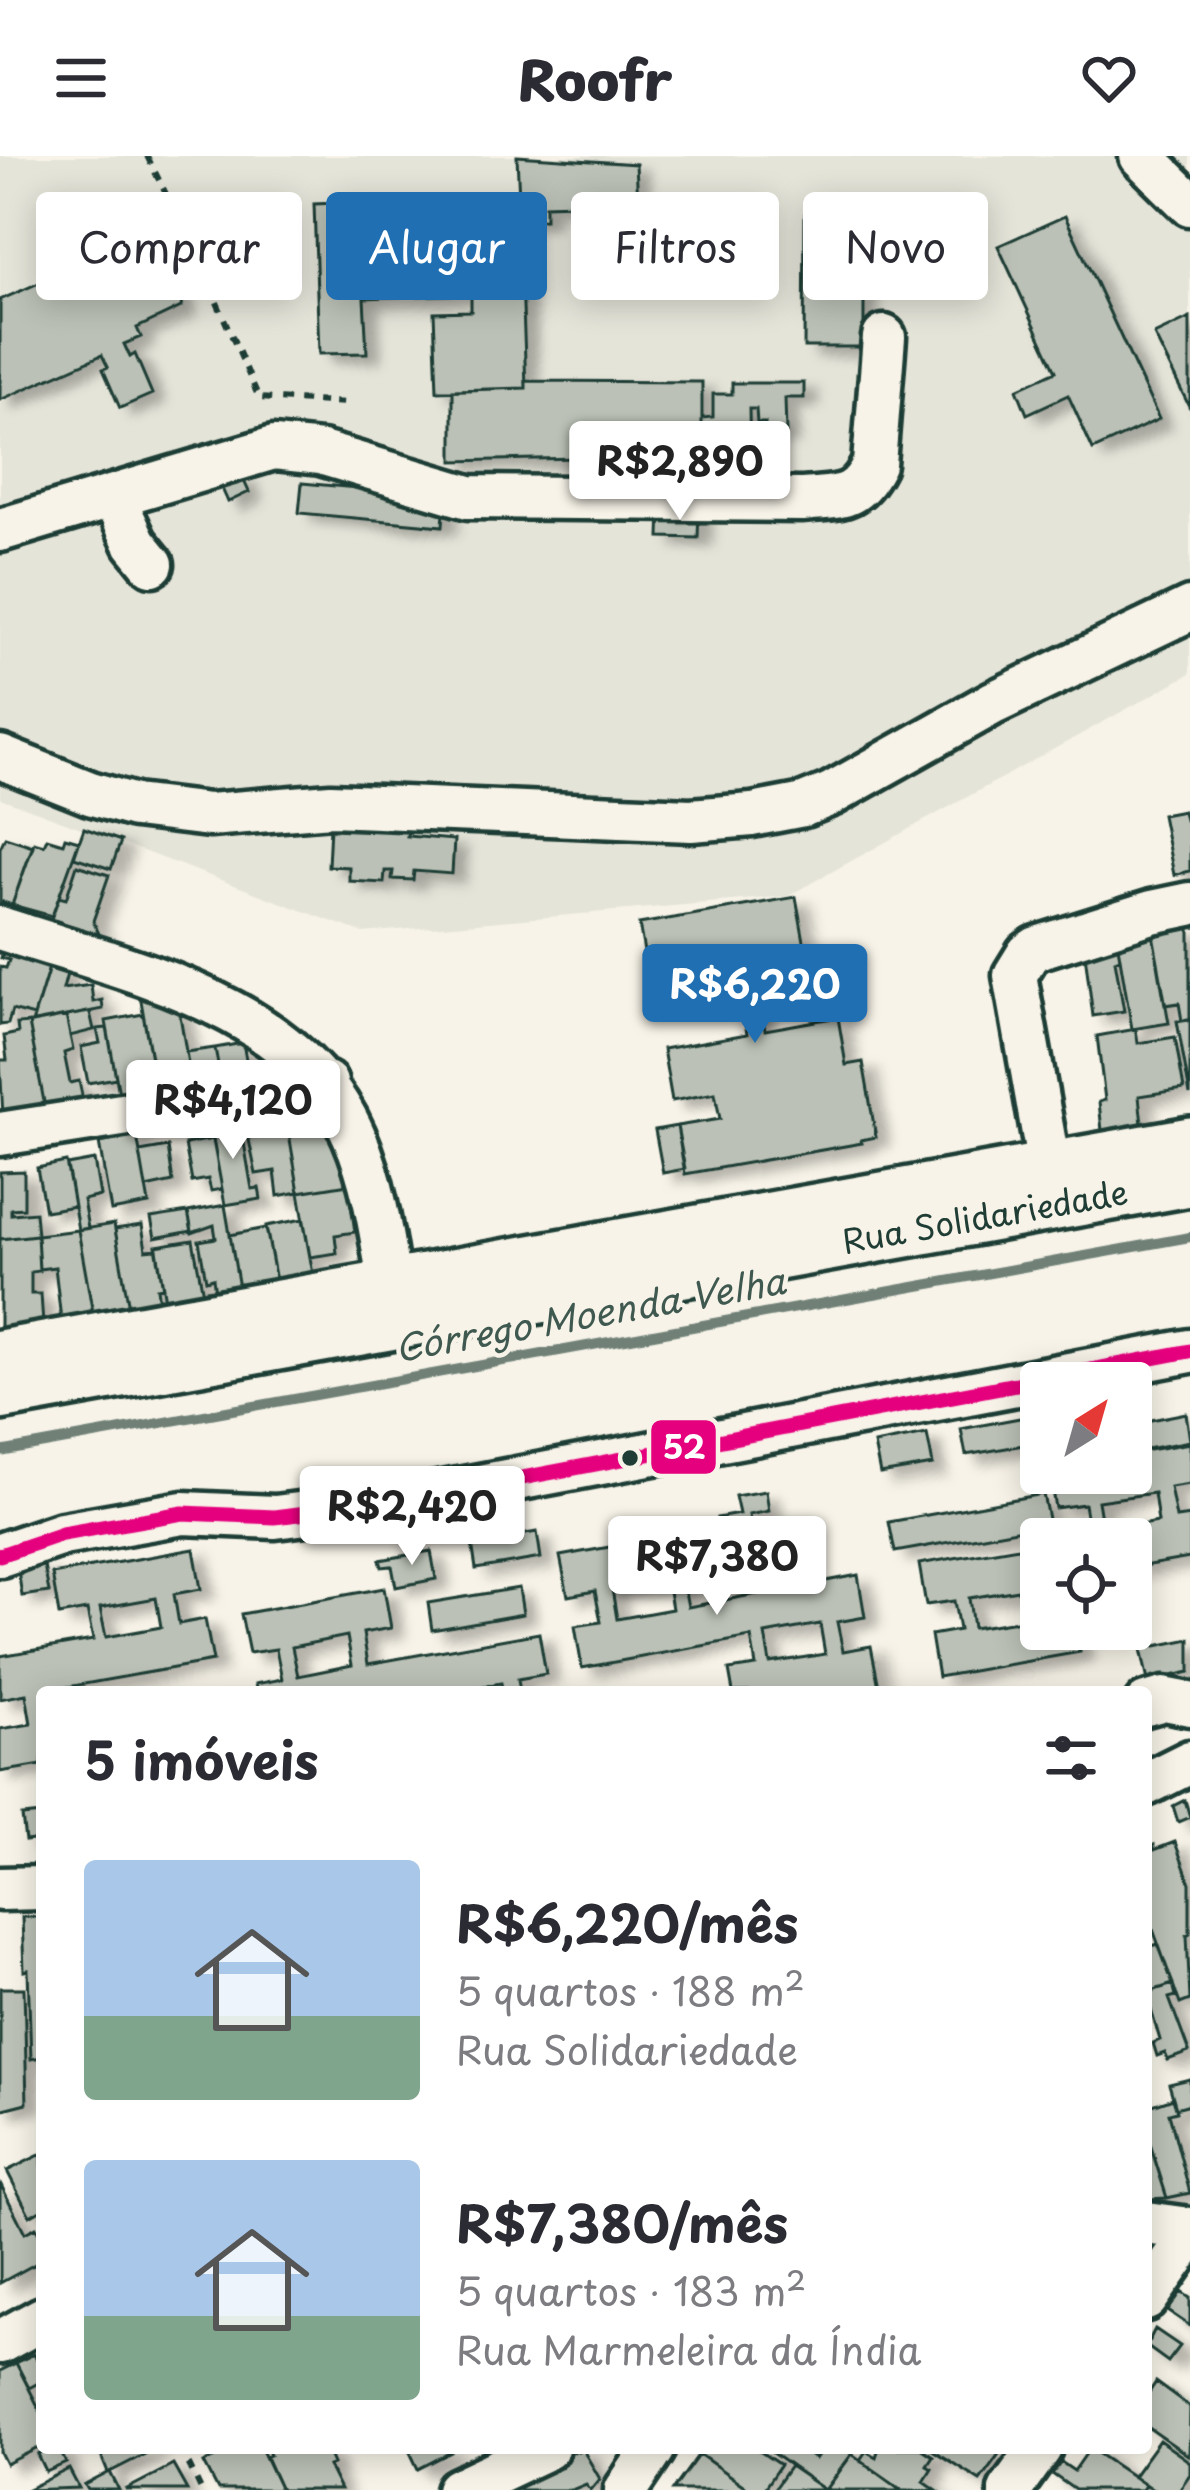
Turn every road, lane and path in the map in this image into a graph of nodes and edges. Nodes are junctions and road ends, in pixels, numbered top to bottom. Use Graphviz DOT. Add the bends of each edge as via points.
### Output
graph roads {
  1 [pos="147,156"];
  2 [pos="1141,156"];
  3 [pos="1165,156"];
  4 [pos="1190,203"];
  5 [pos="884,337"];
  6 [pos="347,403"];
  7 [pos="114,498"];
  8 [pos="0,530"];
  9 [pos="152,564"];
  10 [pos="1190,609"];
  11 [pos="0,758"];
  12 [pos="1190,904"];
  13 [pos="0,928"];
  14 [pos="326,1082"];
  15 [pos="0,1134"];
  16 [pos="1190,1142"];
  17 [pos="1190,1180"];
  18 [pos="1052,1186"];
  19 [pos="393,1305"];
  20 [pos="1190,1351"];
  21 [pos="0,1356"];
  22 [pos="0,1394"];
  23 [pos="0,1555"];
  24 [pos="1152,1702"];
  25 [pos="1190,1704"];
  26 [pos="1190,1762"];
  27 [pos="1152,1781"];
  28 [pos="36,1888"];
  29 [pos="0,1889"];
  30 [pos="1152,2224"];
  31 [pos="1190,2233"];
  32 [pos="1152,2290"];
  33 [pos="36,2322"];
  34 [pos="0,2342"];
  35 [pos="184,2454"];
  36 [pos="534,2454"];
  37 [pos="650,2454"];
  38 [pos="1036,2454"];
  39 [pos="201,2490"];
  40 [pos="458,2490"];
  41 [pos="626,2490"];
  42 [pos="1010,2490"];
  1 -- 6 [label="path" via="259,398"];
  2 -- 4 [label="street"];
  3 -- 4 [label="street"];
  5 -- 7 [label="street" via="874,464 851,495 469,497 321,453 274,448"];
  7 -- 8 [label="street"];
  7 -- 9 [label="street"];
  10 -- 11 [label="street" via="993,703 831,794 752,815 331,806 209,815 135,806"];
  12 -- 18 [label="street" via="1036,948 1020,964 1015,975"];
  13 -- 14 [label="street" via="236,1014 295,1051"];
  14 -- 15 [label="street"];
  14 -- 19 [label="street" via="364,1166"];
  16 -- 18 [label="main road, Rua Solidariedade"];
  17 -- 18 [label="main road, Rua Solidariedade"];
  18 -- 19 [label="main road, Rua Solidariedade"];
  19 -- 21 [label="main road, Rua Solidariedade"];
  19 -- 22 [label="main road, Rua Solidariedade"];
  20 -- 23 [label="street" via="401,1501 275,1517 184,1513 62,1534"];
  24 -- 25 [label="street"];
  26 -- 27 [label="street"];
  28 -- 29 [label="street"];
  30 -- 31 [label="street"];
  31 -- 32 [label="street"];
  33 -- 34 [label="street"];
  35 -- 39 [label="path"];
  36 -- 40 [label="street"];
  37 -- 41 [label="street"];
  38 -- 42 [label="street"];
}
